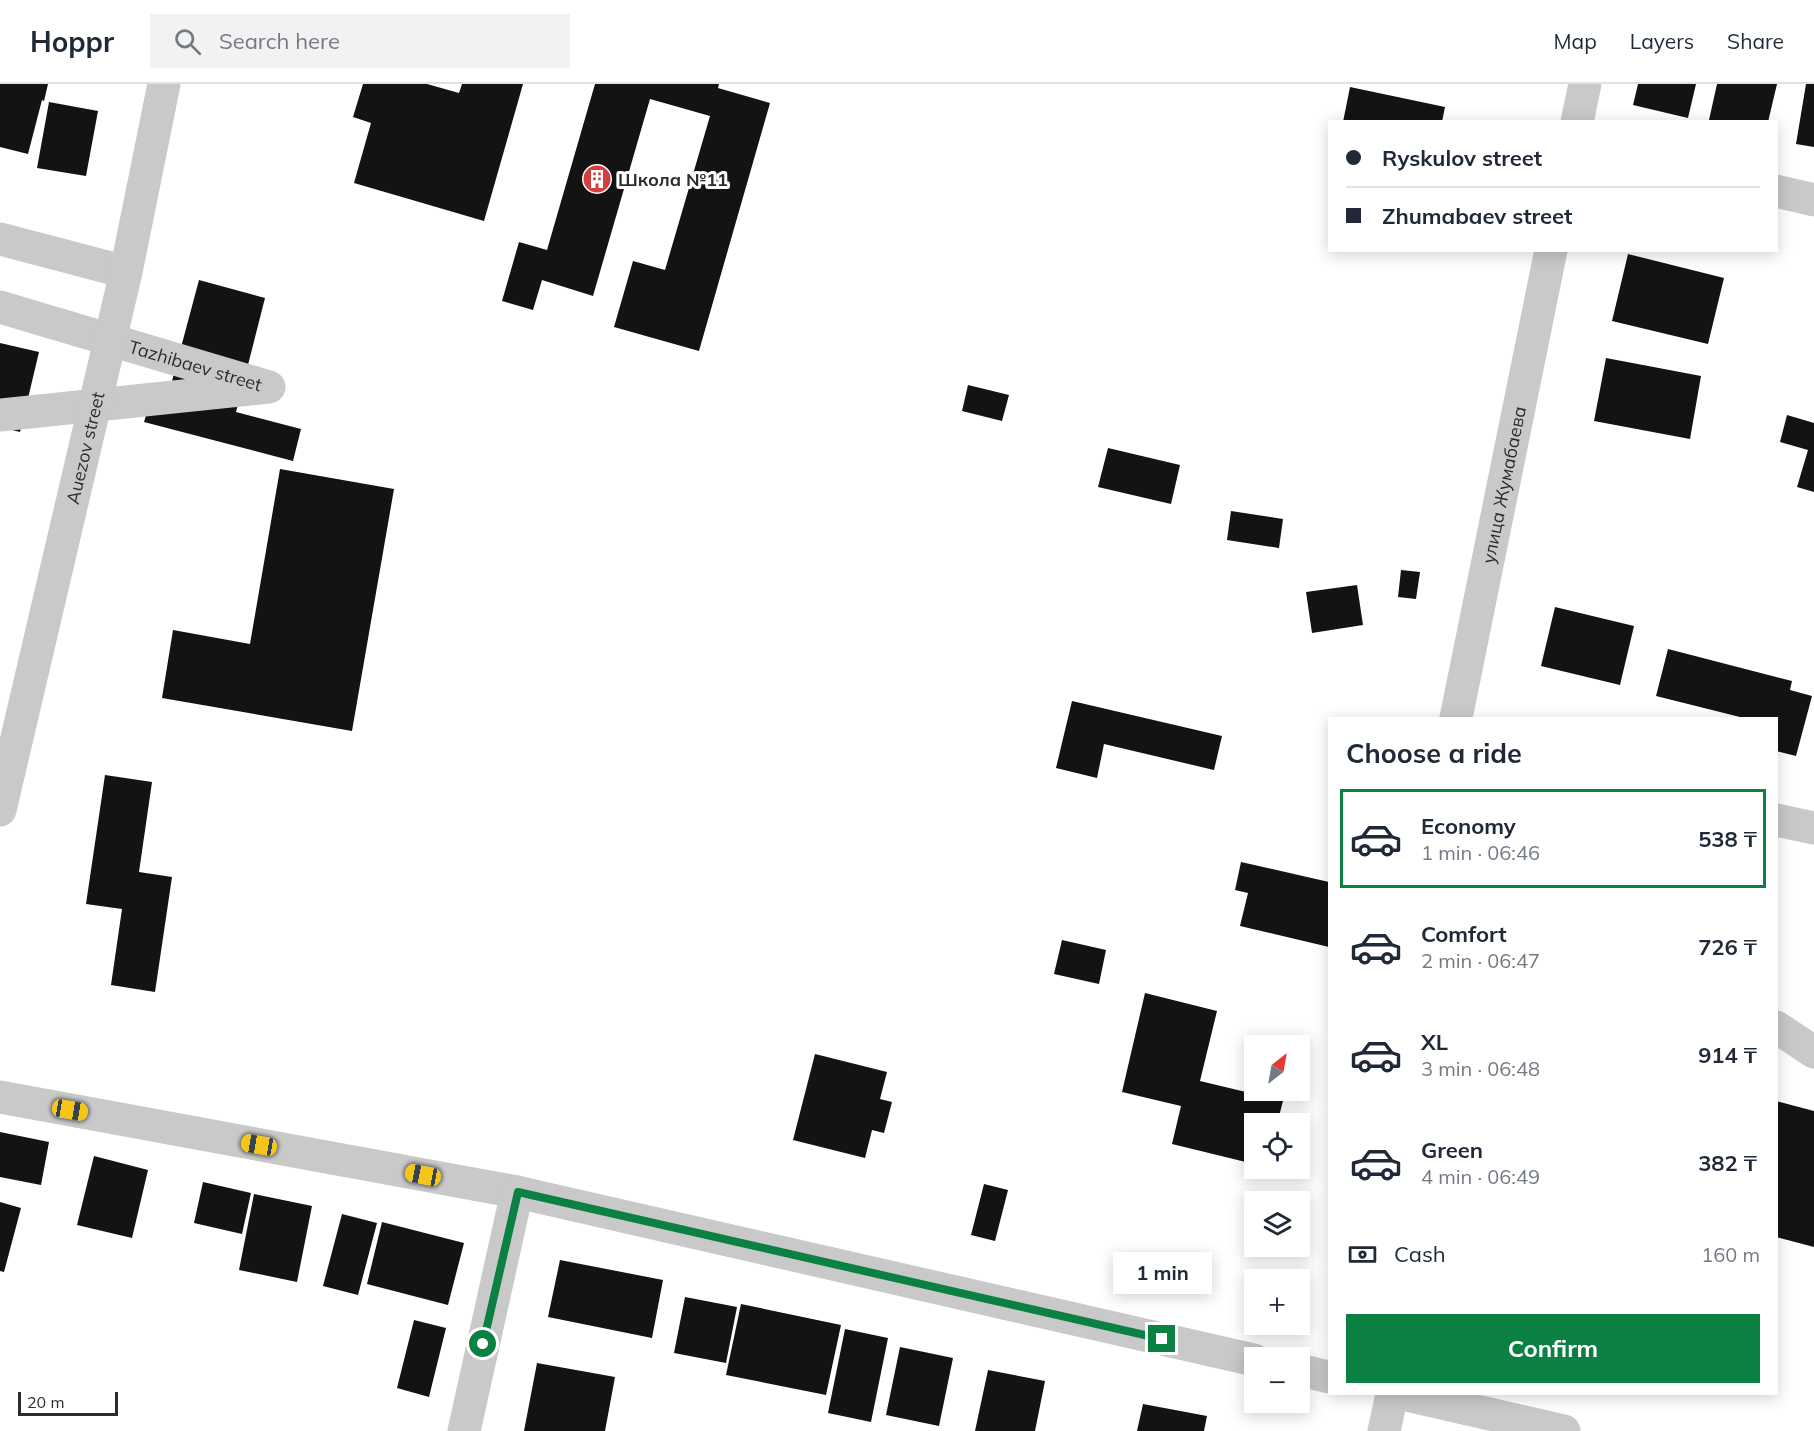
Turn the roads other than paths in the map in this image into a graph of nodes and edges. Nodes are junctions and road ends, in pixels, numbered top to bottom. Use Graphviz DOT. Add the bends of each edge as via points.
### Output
graph roads {
  1 [pos="164,84"];
  2 [pos="1585,84"];
  3 [pos="1577,120"];
  4 [pos="1778,191"];
  5 [pos="1814,200"];
  6 [pos="0,239"];
  7 [pos="1551,252"];
  8 [pos="126,272"];
  9 [pos="0,307"];
  10 [pos="0,415"];
  11 [pos="1456,717"];
  12 [pos="0,810"];
  13 [pos="1778,820"];
  14 [pos="1814,828"];
  15 [pos="1778,1028"];
  16 [pos="1814,1052"];
  17 [pos="0,1097"];
  18 [pos="518,1192"];
  19 [pos="1244,1358"];
  20 [pos="1310,1373"];
  21 [pos="1328,1377"];
  22 [pos="1392,1395"];
  23 [pos="1406,1395"];
  24 [pos="464,1431"];
  25 [pos="1384,1431"];
  26 [pos="1564,1431"];
  1 -- 8 [label="street, Auezov street"];
  2 -- 3 [label="street"];
  4 -- 5 [label="street"];
  6 -- 8 [label="street"];
  7 -- 11 [label="street, улица Жумабаева"];
  8 -- 12 [label="street, Auezov street"];
  9 -- 10 [label="street, Tazhibaev street" via="269,387"];
  13 -- 14 [label="street"];
  15 -- 16 [label="street"];
  17 -- 18 [label="street"];
  18 -- 19 [label="street"];
  18 -- 24 [label="street"];
  20 -- 21 [label="street"];
  22 -- 25 [label="street"];
  23 -- 26 [label="street"];
}
